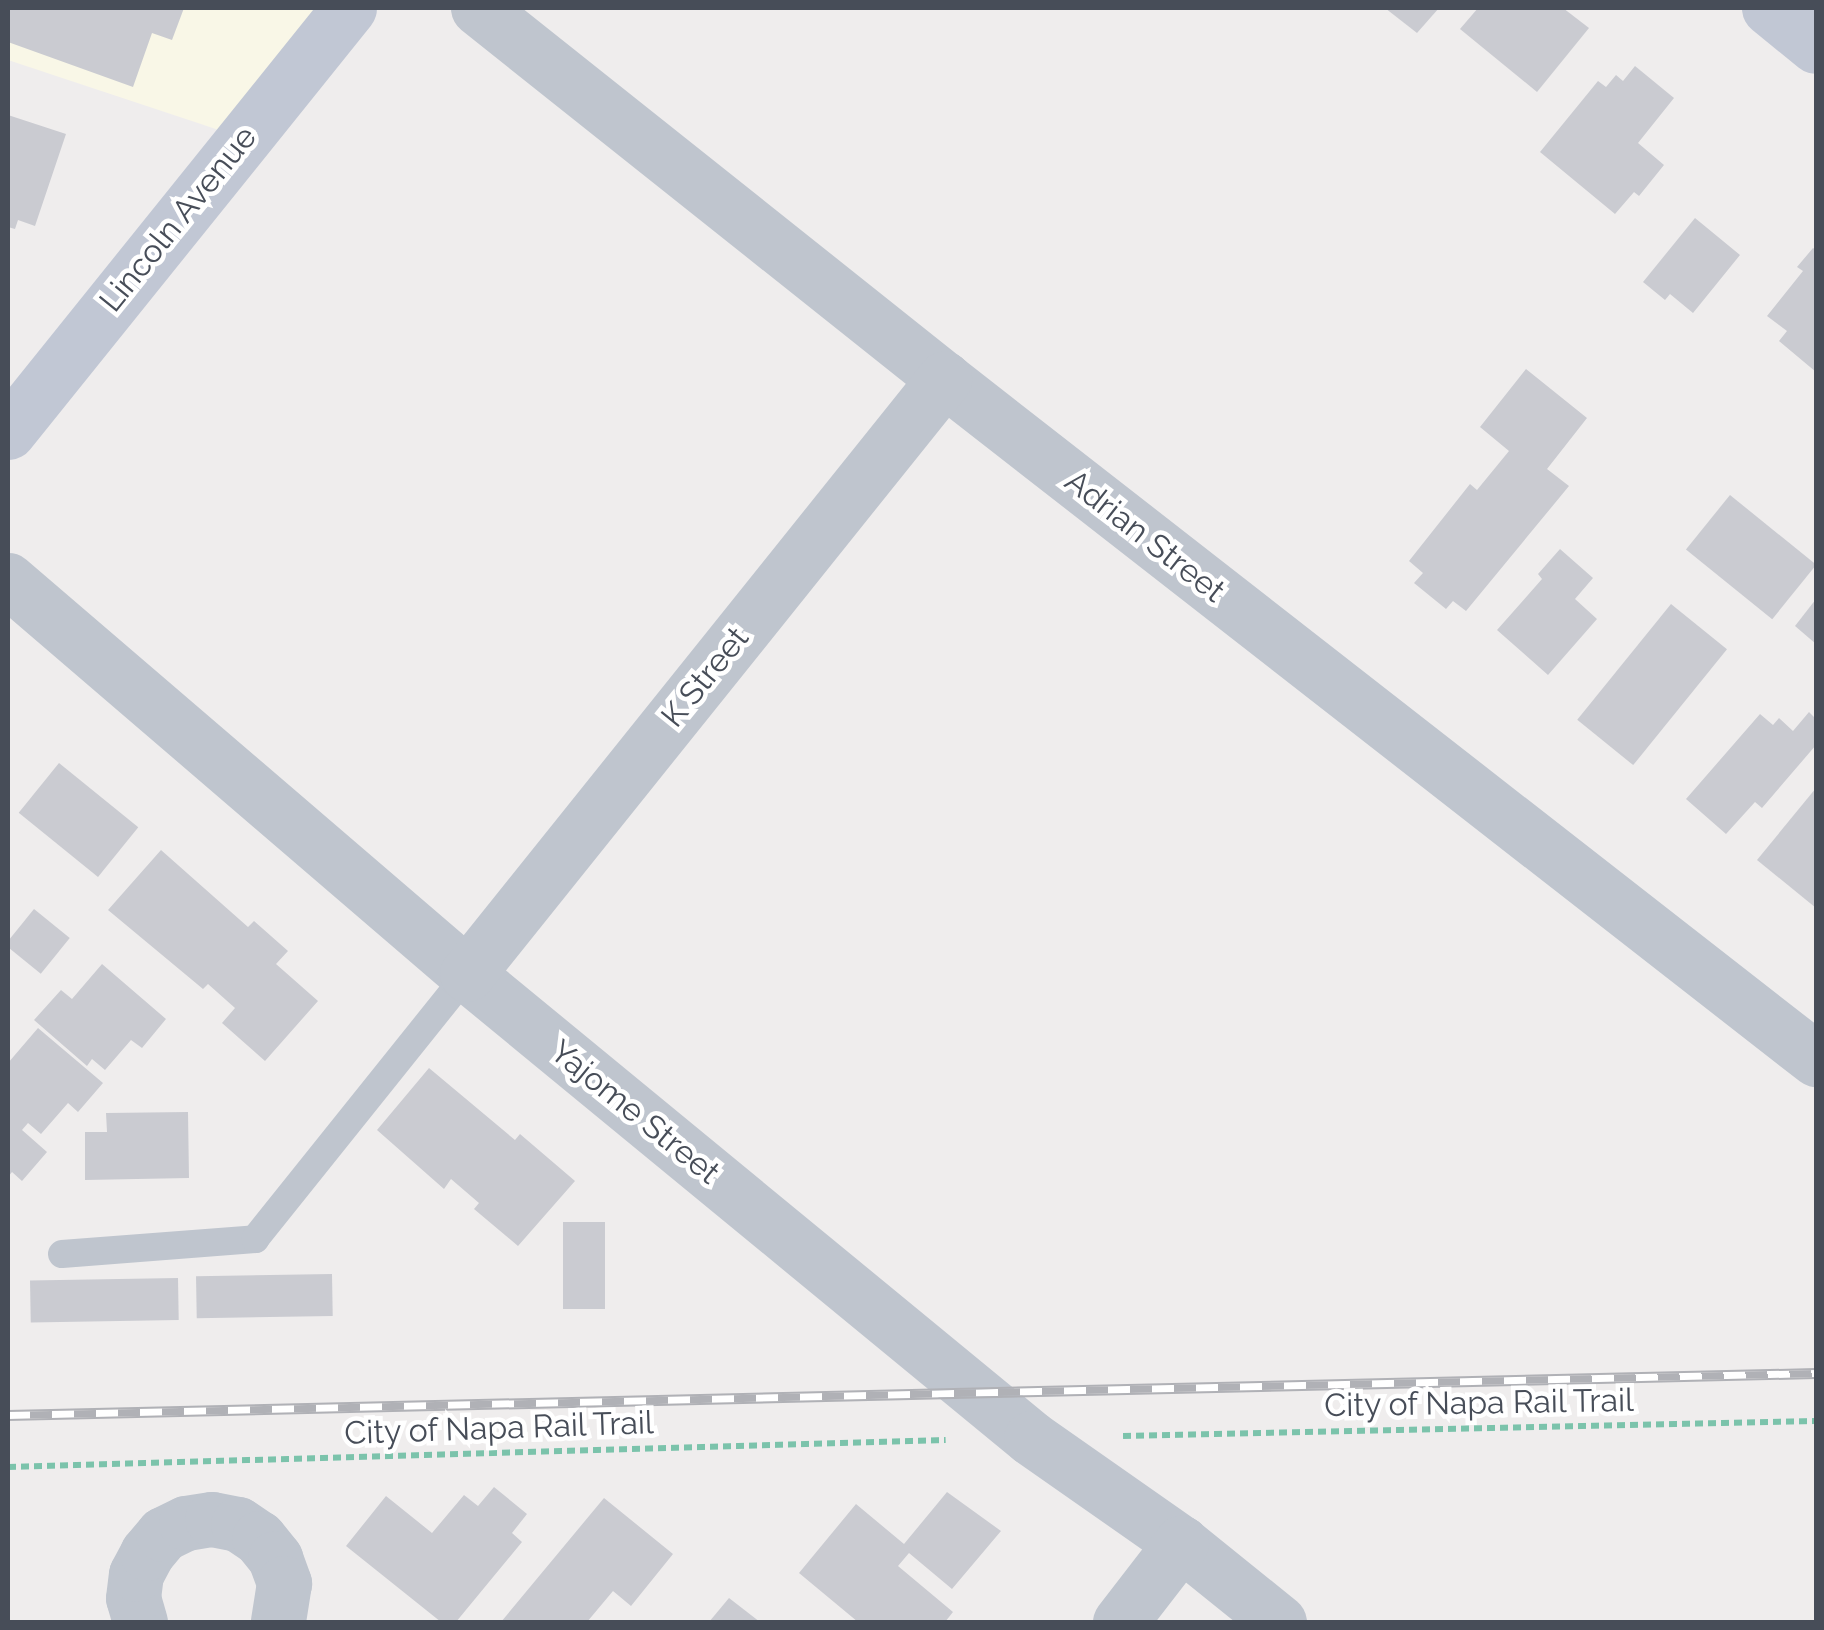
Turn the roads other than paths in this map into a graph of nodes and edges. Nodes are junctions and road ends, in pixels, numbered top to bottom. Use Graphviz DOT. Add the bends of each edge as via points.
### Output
graph roads {
  1 [pos="349,8"];
  2 [pos="478,8"];
  3 [pos="1769,8"];
  4 [pos="1816,46"];
  5 [pos="944,379"];
  6 [pos="16,406"];
  7 [pos="8,580"];
  8 [pos="467,974"];
  9 [pos="1816,1059"];
  10 [pos="62,1254"];
  11 [pos="1181,1543"];
  12 [pos="140,1622"];
  13 [pos="278,1622"];
  14 [pos="1120,1622"];
  15 [pos="1279,1622"];
  1 -- 6 [label="main road, Lincoln Avenue"];
  2 -- 5 [label="street, Adrian Street"];
  3 -- 4 [label="main road"];
  5 -- 8 [label="street, K Street"];
  5 -- 9 [label="street, Adrian Street"];
  7 -- 8 [label="street, Yajome Street"];
  8 -- 10 [label="lane" via="255,1239"];
  8 -- 11 [label="street, Yajome Street" via="1031,1438"];
  11 -- 14 [label="street"];
  11 -- 15 [label="street, Yajome Street"];
  12 -- 13 [label="street" via="136,1574 146,1552 186,1522 212,1519 238,1524 276,1558 284,1584"];
}
